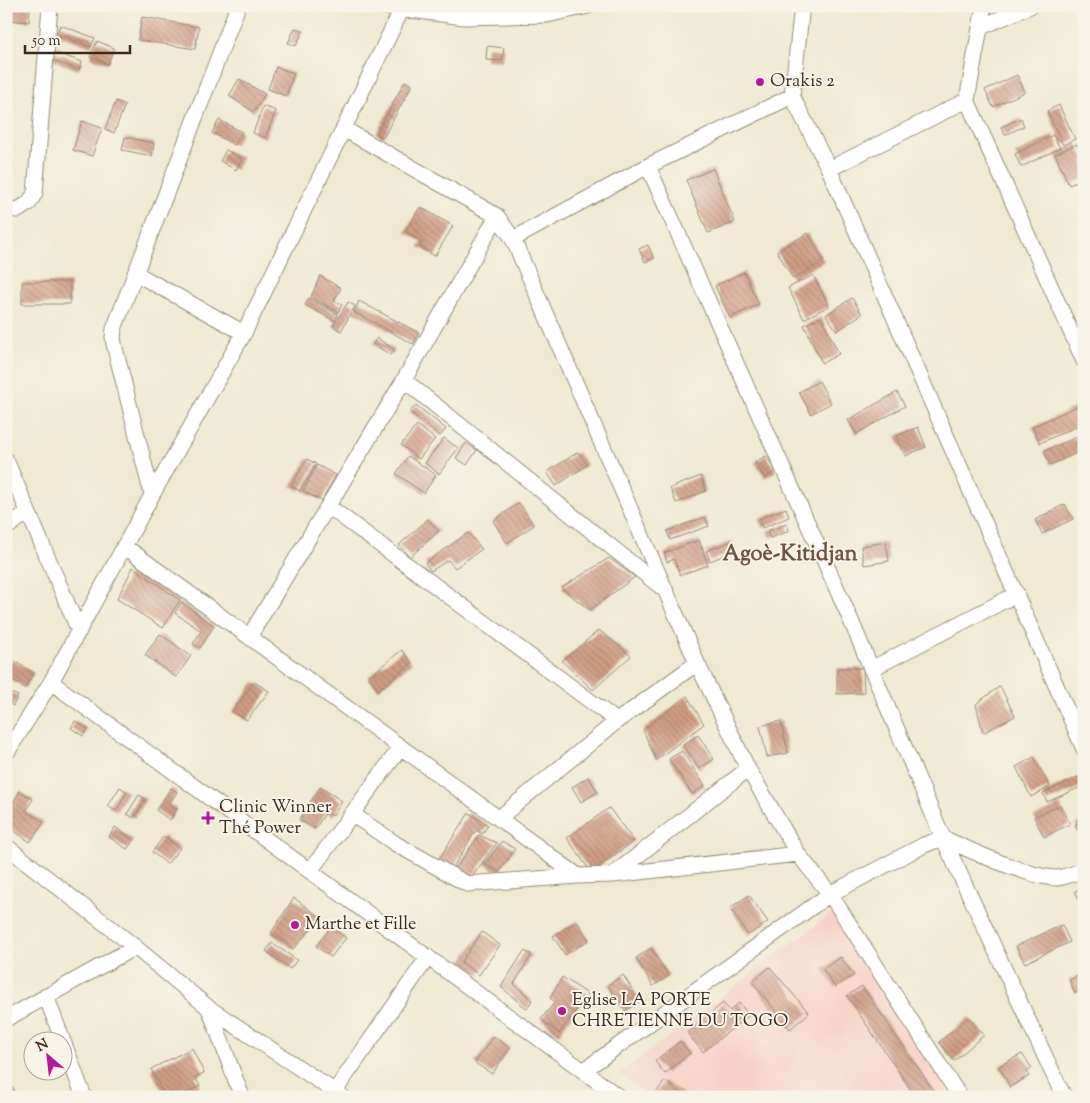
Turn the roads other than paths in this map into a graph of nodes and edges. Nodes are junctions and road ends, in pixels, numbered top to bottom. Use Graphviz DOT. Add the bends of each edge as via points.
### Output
graph roads {
  1 [pos="50,6"];
  2 [pos="238,6"];
  3 [pos="381,6"];
  4 [pos="588,6"];
  5 [pos="802,6"];
  6 [pos="984,6"];
  7 [pos="1030,6"];
  8 [pos="402,9"];
  9 [pos="484,12"];
  10 [pos="981,27"];
  11 [pos="792,96"];
  12 [pos="967,100"];
  13 [pos="344,129"];
  14 [pos="648,166"];
  15 [pos="829,169"];
  16 [pos="6,209"];
  17 [pos="497,216"];
  18 [pos="513,239"];
  19 [pos="135,273"];
  20 [pos="244,333"];
  21 [pos="1084,361"];
  22 [pos="404,380"];
  23 [pos="6,460"];
  24 [pos="152,495"];
  25 [pos="328,506"];
  26 [pos="28,512"];
  27 [pos="6,528"];
  28 [pos="124,546"];
  29 [pos="667,592"];
  30 [pos="1017,594"];
  31 [pos="79,631"];
  32 [pos="249,637"];
  33 [pos="697,663"];
  34 [pos="871,668"];
  35 [pos="51,682"];
  36 [pos="616,721"];
  37 [pos="1083,744"];
  38 [pos="401,747"];
  39 [pos="6,754"];
  40 [pos="748,769"];
  41 [pos="352,814"];
  42 [pos="498,818"];
  43 [pos="944,838"];
  44 [pos="6,846"];
  45 [pos="798,854"];
  46 [pos="1084,870"];
  47 [pos="310,871"];
  48 [pos="613,875"];
  49 [pos="578,876"];
  50 [pos="830,894"];
  51 [pos="135,947"];
  52 [pos="428,957"];
  53 [pos="46,996"];
  54 [pos="209,1008"];
  55 [pos="6,1018"];
  56 [pos="584,1071"];
  57 [pos="339,1094"];
  58 [pos="84,1097"];
  59 [pos="242,1097"];
  60 [pos="619,1097"];
  61 [pos="960,1097"];
  62 [pos="1064,1097"];
  1 -- 16 [label="street" via="35,193 29,203 18,210"];
  2 -- 19 [label="street"];
  3 -- 8 [label="street"];
  4 -- 9 [label="street" via="547,15"];
  5 -- 11 [label="street"];
  6 -- 10 [label="street"];
  7 -- 10 [label="street"];
  8 -- 9 [label="street" via="464,17"];
  8 -- 13 [label="street"];
  10 -- 12 [label="street"];
  11 -- 14 [label="street"];
  11 -- 15 [label="street"];
  12 -- 15 [label="street"];
  12 -- 21 [label="street"];
  13 -- 17 [label="street"];
  13 -- 20 [label="street"];
  14 -- 18 [label="street"];
  14 -- 34 [label="street"];
  15 -- 30 [label="street"];
  17 -- 18 [label="street"];
  17 -- 22 [label="street"];
  18 -- 29 [label="street"];
  19 -- 20 [label="street"];
  19 -- 24 [label="street" via="113,337"];
  20 -- 24 [label="street"];
  22 -- 25 [label="street"];
  22 -- 29 [label="street"];
  23 -- 26 [label="street"];
  24 -- 28 [label="street"];
  25 -- 32 [label="street"];
  25 -- 36 [label="street"];
  26 -- 27 [label="street"];
  26 -- 31 [label="street"];
  28 -- 31 [label="street"];
  28 -- 32 [label="street"];
  29 -- 33 [label="street"];
  30 -- 34 [label="street"];
  30 -- 37 [label="street"];
  31 -- 35 [label="street"];
  32 -- 38 [label="street"];
  33 -- 36 [label="street"];
  33 -- 40 [label="street"];
  34 -- 43 [label="street"];
  35 -- 39 [label="street"];
  35 -- 47 [label="street"];
  36 -- 42 [label="street"];
  38 -- 41 [label="street"];
  38 -- 42 [label="street"];
  40 -- 45 [label="street"];
  40 -- 48 [label="street"];
  41 -- 47 [label="street"];
  41 -- 49 [label="street" via="396,844 467,884"];
  42 -- 49 [label="street"];
  43 -- 46 [label="street" via="1028,872 1055,878"];
  43 -- 50 [label="street" via="924,845"];
  43 -- 62 [label="street"];
  44 -- 51 [label="street"];
  45 -- 48 [label="street"];
  45 -- 50 [label="street"];
  47 -- 52 [label="street"];
  48 -- 49 [label="street"];
  50 -- 56 [label="street"];
  50 -- 61 [label="street"];
  51 -- 53 [label="street"];
  51 -- 54 [label="street"];
  52 -- 56 [label="street"];
  52 -- 57 [label="street"];
  53 -- 55 [label="street"];
  53 -- 58 [label="street"];
  54 -- 57 [label="street"];
  54 -- 59 [label="street"];
  56 -- 60 [label="street"];
}
